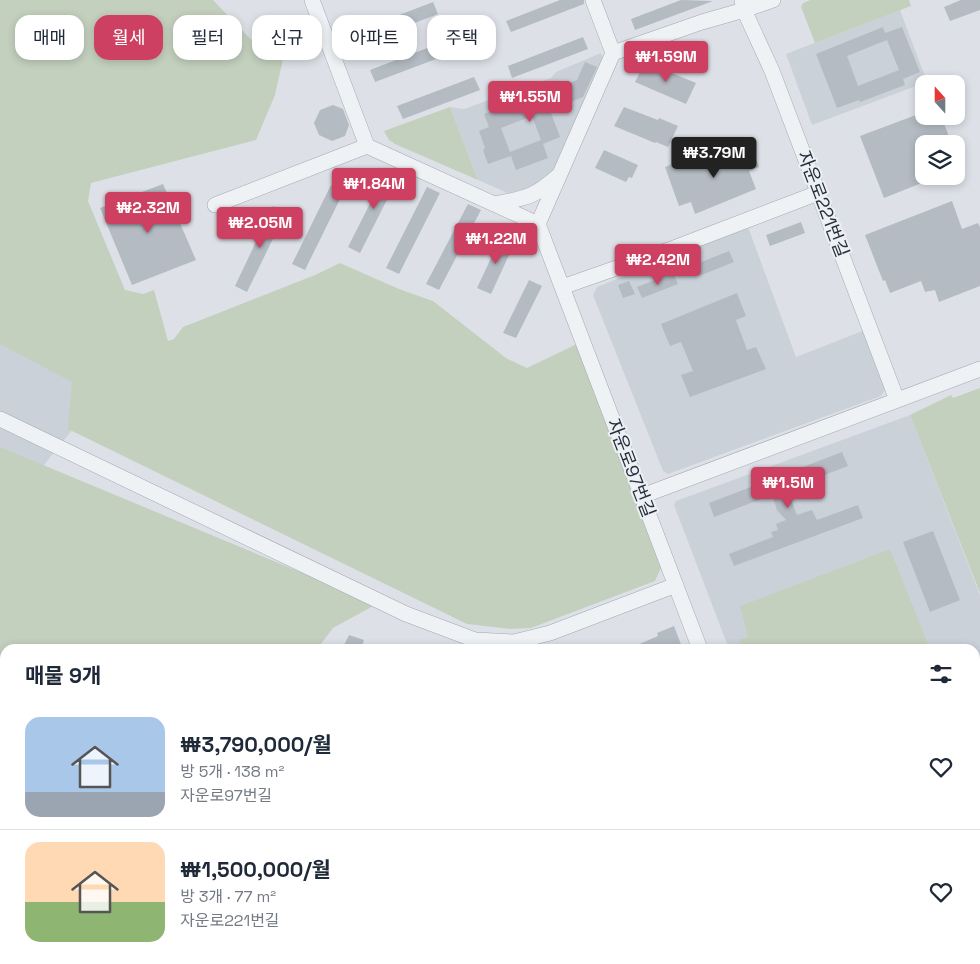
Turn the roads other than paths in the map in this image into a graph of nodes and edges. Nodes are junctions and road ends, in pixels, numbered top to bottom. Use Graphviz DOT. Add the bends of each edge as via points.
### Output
graph roads {
  1 [pos="312,0"];
  2 [pos="592,0"];
  3 [pos="773,0"];
  4 [pos="743,5"];
  5 [pos="613,53"];
  6 [pos="367,146"];
  7 [pos="563,171"];
  8 [pos="818,193"];
  9 [pos="494,204"];
  10 [pos="215,205"];
  11 [pos="538,224"];
  12 [pos="562,287"];
  13 [pos="980,369"];
  14 [pos="897,400"];
  15 [pos="0,419"];
  16 [pos="642,496"];
  17 [pos="676,585"];
  18 [pos="698,644"];
  1 -- 6 [label="street"];
  2 -- 5 [label="street"];
  3 -- 4 [label="street"];
  4 -- 5 [label="street"];
  4 -- 8 [label="street, 자운로221번길"];
  5 -- 7 [label="street"];
  6 -- 9 [label="street"];
  6 -- 10 [label="street"];
  7 -- 9 [label="street" via="541,191 524,199"];
  7 -- 11 [label="street"];
  8 -- 12 [label="street"];
  8 -- 14 [label="street, 자운로221번길"];
  9 -- 11 [label="street"];
  11 -- 12 [label="street, 자운로97번길"];
  12 -- 16 [label="street, 자운로97번길"];
  13 -- 14 [label="street"];
  14 -- 16 [label="street"];
  15 -- 17 [label="street" via="406,614 475,640 514,642 550,633"];
  16 -- 17 [label="street, 자운로97번길"];
  17 -- 18 [label="street, 자운로97번길"];
}
